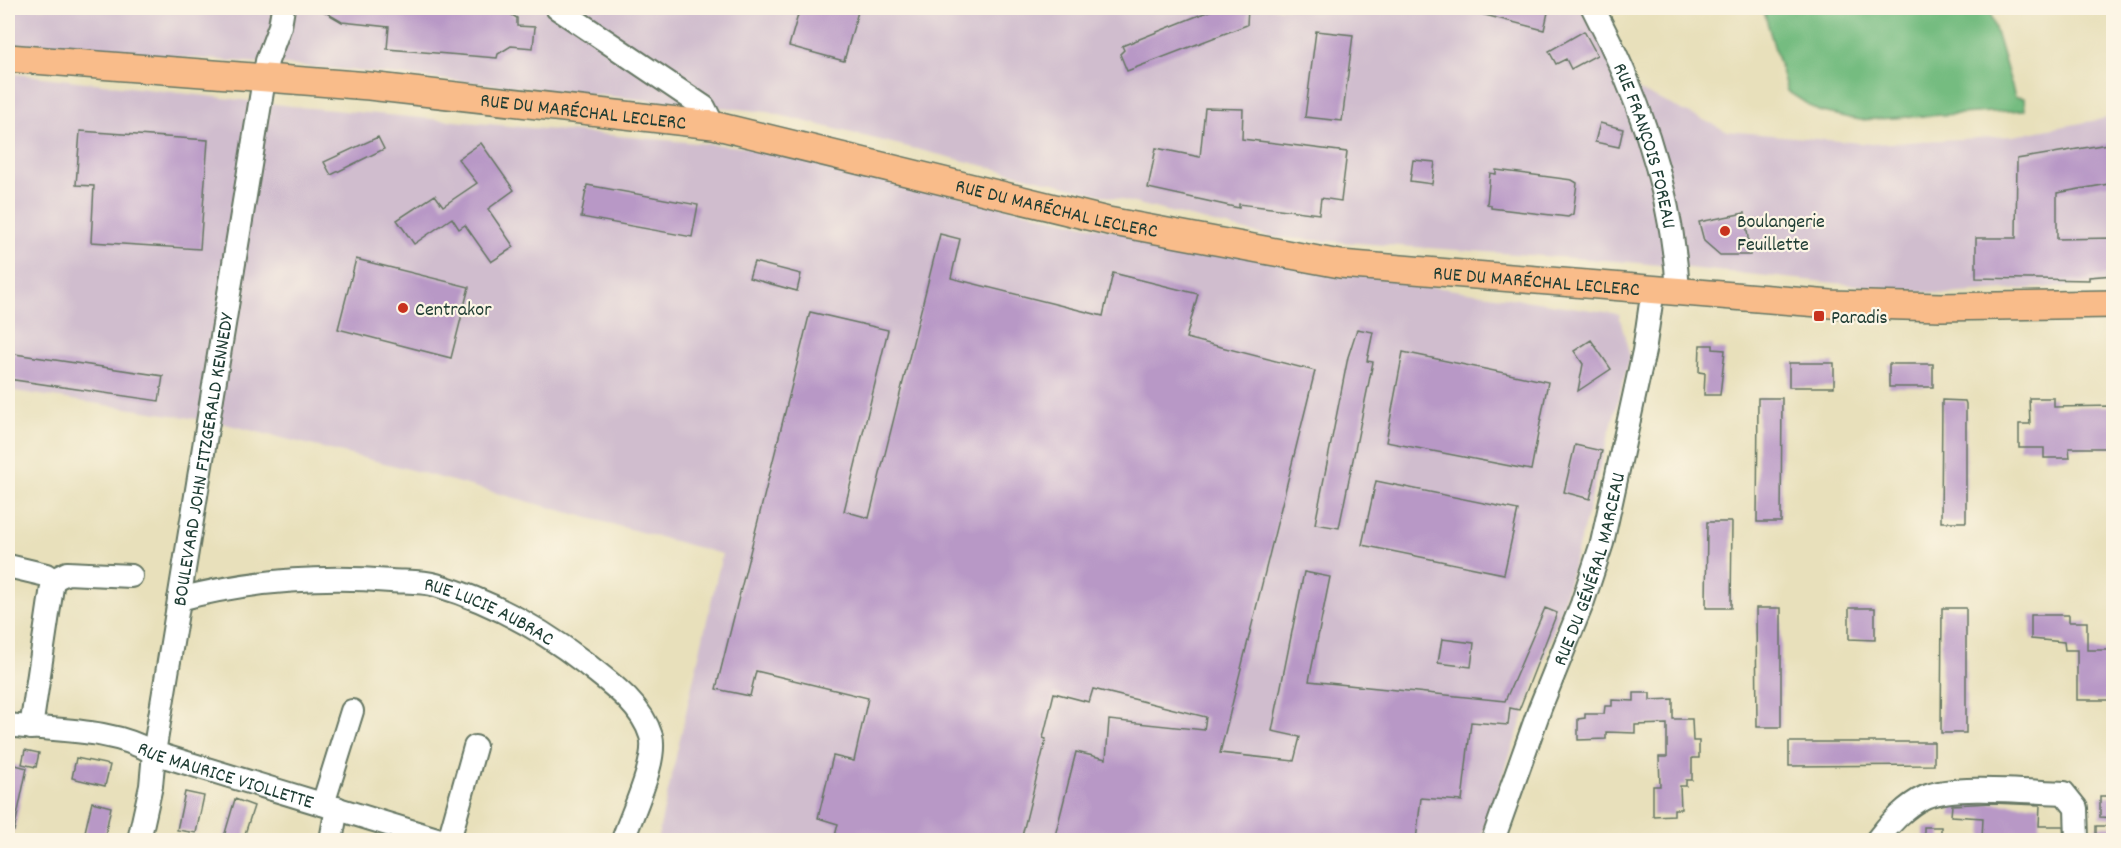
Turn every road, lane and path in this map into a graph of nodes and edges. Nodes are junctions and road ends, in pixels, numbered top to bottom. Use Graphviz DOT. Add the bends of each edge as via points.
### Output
graph roads {
  1 [pos="283,8"];
  2 [pos="557,8"];
  3 [pos="1593,8"];
  4 [pos="8,58"];
  5 [pos="264,79"];
  6 [pos="713,125"];
  7 [pos="1665,290"];
  8 [pos="2114,304"];
  9 [pos="8,566"];
  10 [pos="131,576"];
  11 [pos="52,580"];
  12 [pos="179,599"];
  13 [pos="352,711"];
  14 [pos="8,725"];
  15 [pos="30,728"];
  16 [pos="474,747"];
  17 [pos="154,753"];
  18 [pos="330,806"];
  19 [pos="139,840"];
  20 [pos="331,840"];
  21 [pos="440,840"];
  22 [pos="449,840"];
  23 [pos="623,840"];
  24 [pos="1493,840"];
  25 [pos="1877,840"];
  26 [pos="2077,840"];
  1 -- 5 [label="street, BOULEVARD JOHN FITZGERALD KENNEDY"];
  2 -- 6 [label="street" via="704,107"];
  3 -- 7 [label="street, RUE FRANÇOIS FOREAU" via="1626,73 1652,142 1676,251"];
  4 -- 5 [label="main road, RUE DU MARÉCHAL LECLERC"];
  5 -- 6 [label="main road, RUE DU MARÉCHAL LECLERC" via="369,86"];
  5 -- 12 [label="street, BOULEVARD JOHN FITZGERALD KENNEDY"];
  6 -- 7 [label="main road, RUE DU MARÉCHAL LECLERC" via="1211,243 1340,264"];
  7 -- 8 [label="main road, RUE DU MARÉCHAL LECLERC" via="1831,304"];
  7 -- 24 [label="street, RUE DU GÉNÉRAL MARCEAU" via="1644,351 1602,543"];
  9 -- 11 [label="street"];
  10 -- 11 [label="street" via="67,573"];
  11 -- 15 [label="street"];
  12 -- 17 [label="street, BOULEVARD JOHN FITZGERALD KENNEDY"];
  12 -- 23 [label="street, RUE LUCIE AUBRAC" via="222,588 340,577 434,584 511,614 563,646 616,687 651,736 653,754"];
  13 -- 18 [label="street"];
  14 -- 15 [label="street, RUE MAURICE VIOLLETTE"];
  15 -- 17 [label="street, RUE MAURICE VIOLLETTE" via="108,736 137,743"];
  16 -- 22 [label="street"];
  17 -- 18 [label="street, RUE MAURICE VIOLLETTE"];
  17 -- 19 [label="street, BOULEVARD JOHN FITZGERALD KENNEDY"];
  18 -- 20 [label="street"];
  18 -- 21 [label="street, RUE MAURICE VIOLLETTE"];
  25 -- 26 [label="street" via="1886,827 1924,797 1953,791 2064,793 2076,808"];
}
